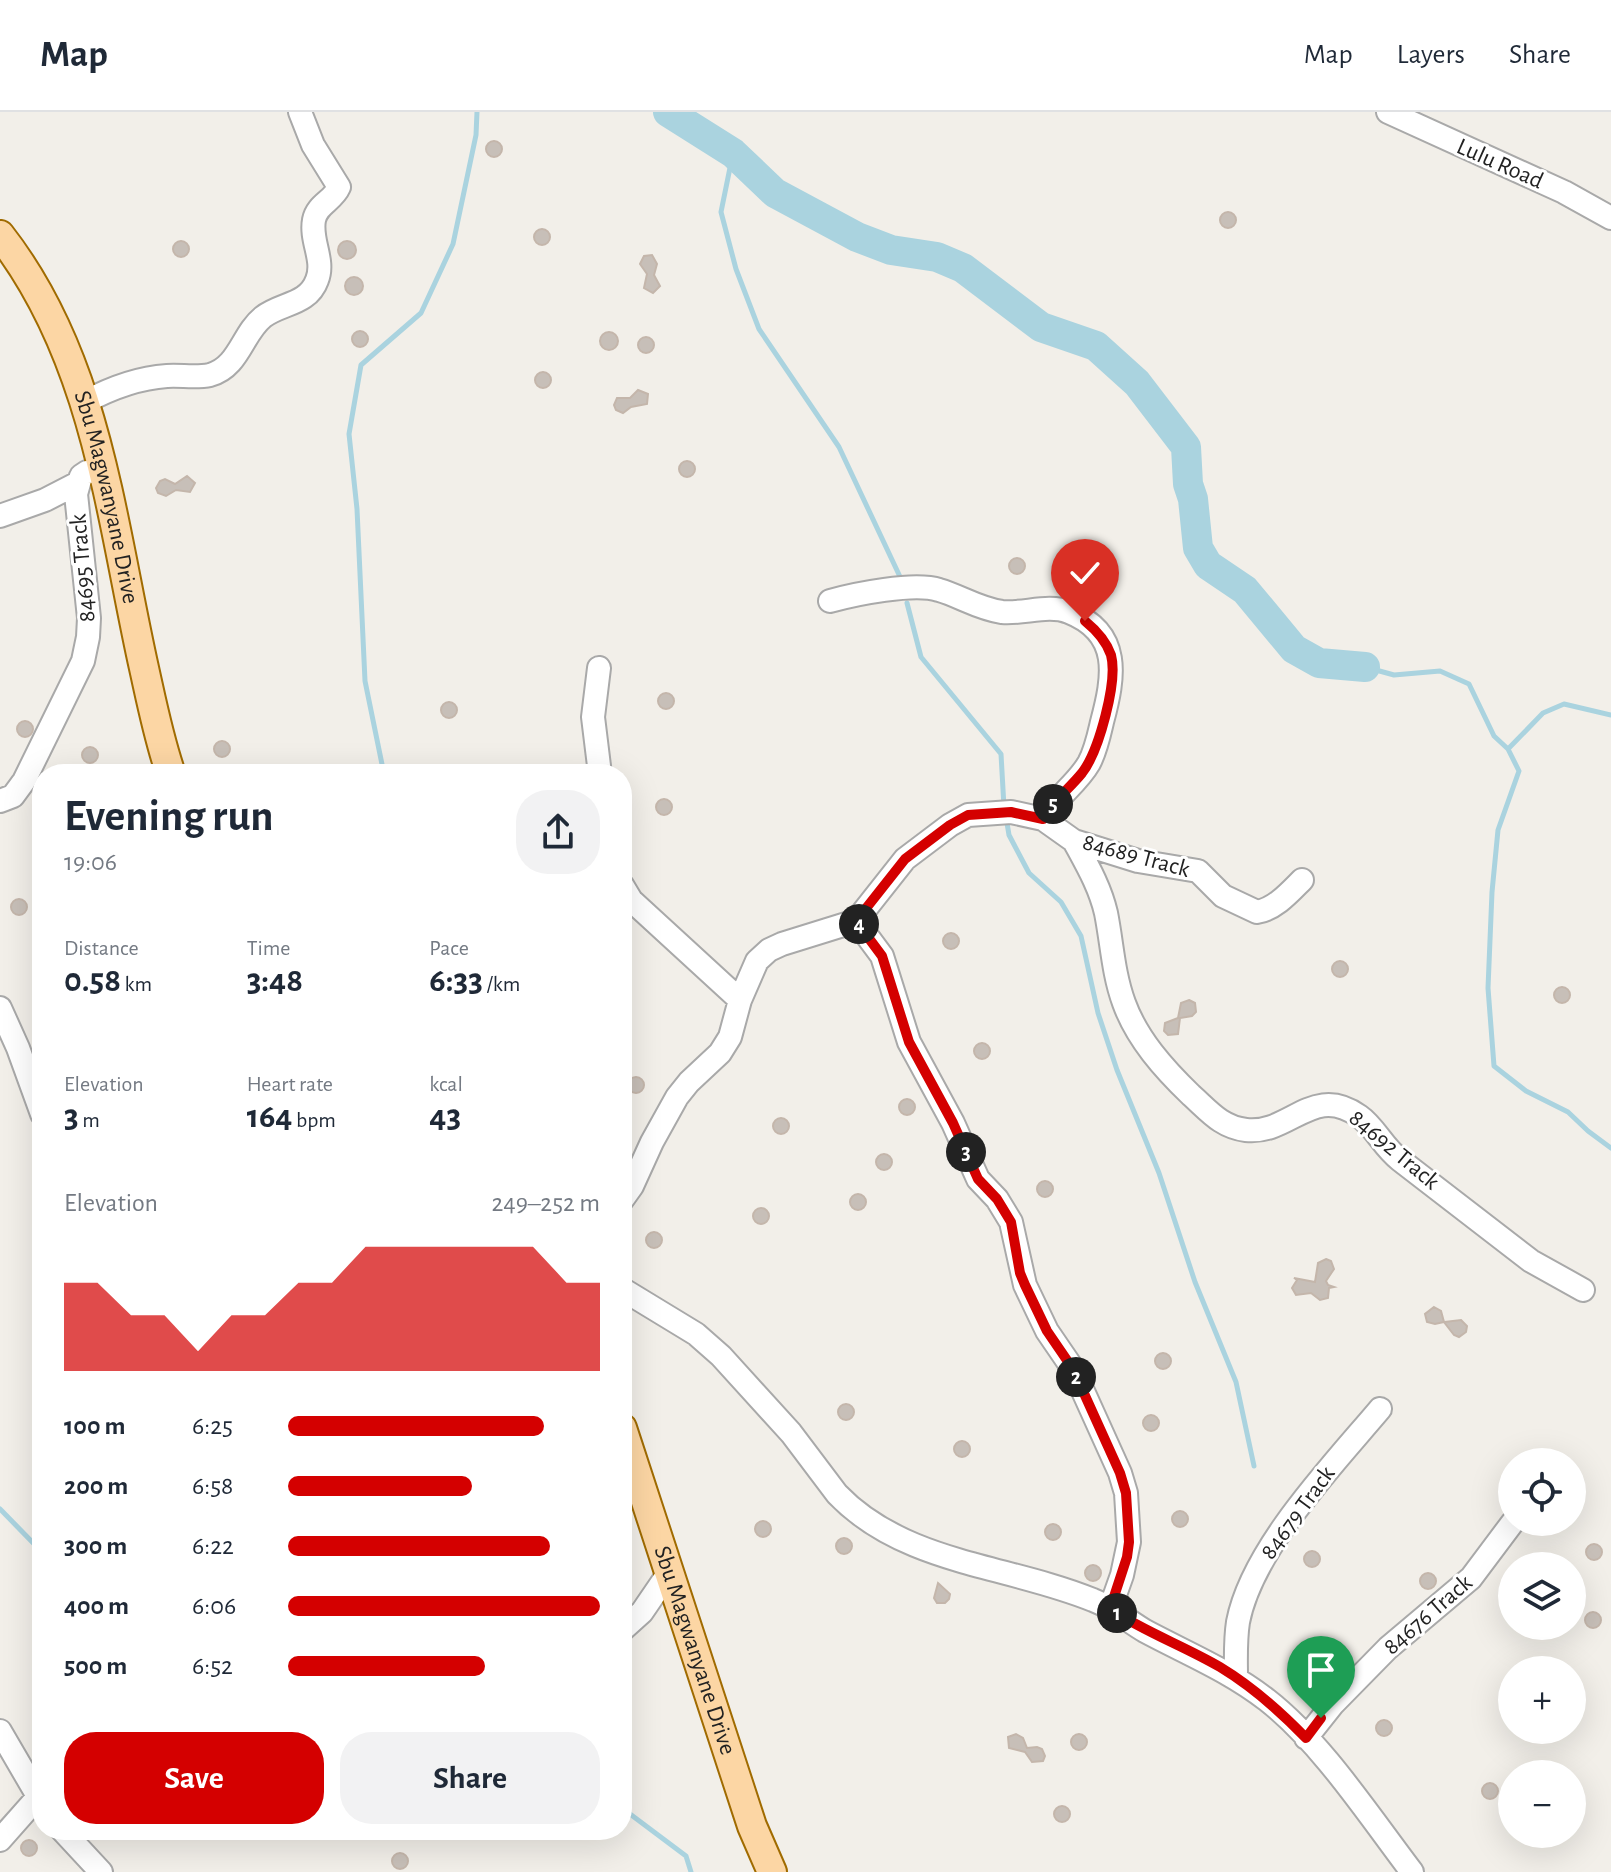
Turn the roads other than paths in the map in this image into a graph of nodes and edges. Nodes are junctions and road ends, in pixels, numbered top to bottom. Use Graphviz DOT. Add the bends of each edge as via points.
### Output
graph roads {
  1 [pos="300,112"];
  2 [pos="1388,112"];
  3 [pos="1611,218"];
  4 [pos="0,235"];
  5 [pos="85,402"];
  6 [pos="90,477"];
  7 [pos="0,516"];
  8 [pos="830,601"];
  9 [pos="599,668"];
  10 [pos="32,764"];
  11 [pos="168,764"];
  12 [pos="599,764"];
  13 [pos="32,765"];
  14 [pos="0,801"];
  15 [pos="1043,819"];
  16 [pos="1074,841"];
  17 [pos="1302,880"];
  18 [pos="632,901"];
  19 [pos="856,921"];
  20 [pos="740,1000"];
  21 [pos="0,1008"];
  22 [pos="32,1086"];
  23 [pos="632,1186"];
  24 [pos="1583,1290"];
  25 [pos="632,1295"];
  26 [pos="1380,1409"];
  27 [pos="632,1458"];
  28 [pos="1503,1536"];
  29 [pos="670,1571"];
  30 [pos="1110,1609"];
  31 [pos="632,1621"];
  32 [pos="1236,1678"];
  33 [pos="0,1731"];
  34 [pos="1306,1738"];
  35 [pos="32,1786"];
  36 [pos="32,1808"];
  37 [pos="0,1840"];
  38 [pos="71,1840"];
  39 [pos="101,1872"];
  40 [pos="772,1872"];
  41 [pos="1412,1872"];
  1 -- 5 [label="street" via="313,145 339,183 314,219 320,266 313,289 263,317 229,364 209,375 157,377"];
  2 -- 3 [label="street, Lulu Road"];
  4 -- 5 [label="main road, Sbu Magwanyane Drive" via="46,307"];
  5 -- 6 [label="main road, Sbu Magwanyane Drive"];
  6 -- 7 [label="street"];
  6 -- 10 [label="street, 84695 Track" via="79,533 89,618 83,661"];
  6 -- 11 [label="main road, Sbu Magwanyane Drive"];
  8 -- 15 [label="street" via="862,592 936,588 1003,612 1067,611 1098,632 1111,655 1112,674 1098,740 1082,773"];
  9 -- 12 [label="street" via="593,717"];
  13 -- 14 [label="street, 84695 Track" via="13,796"];
  15 -- 16 [label="street, 84689 Track"];
  15 -- 19 [label="street, 84689 Track" via="1011,812 968,815 905,859"];
  16 -- 17 [label="street, 84689 Track" via="1138,861 1198,871 1223,896 1257,912"];
  16 -- 24 [label="street, 84692 Track" via="1098,887 1129,1015 1162,1067 1218,1122 1260,1130 1316,1105 1348,1109 1386,1149 1531,1261"];
  18 -- 20 [label="street"];
  19 -- 20 [label="street" via="769,950 757,961"];
  19 -- 30 [label="street" via="882,956 909,1042 978,1179 1011,1222 1025,1285 1073,1369 1120,1473 1129,1542"];
  20 -- 23 [label="street" via="730,1037 677,1097"];
  21 -- 22 [label="street"];
  25 -- 30 [label="street" via="708,1344 751,1386 837,1494 865,1520 919,1547 1054,1585"];
  26 -- 32 [label="street, 84679 Track" via="1257,1569 1239,1621"];
  27 -- 29 [label="main road, Sbu Magwanyane Drive"];
  28 -- 34 [label="street, 84676 Track" via="1483,1566 1388,1648"];
  29 -- 31 [label="street"];
  29 -- 40 [label="main road, Sbu Magwanyane Drive" via="752,1826"];
  30 -- 32 [label="street"];
  32 -- 34 [label="street" via="1269,1701"];
  33 -- 35 [label="street"];
  34 -- 41 [label="street"];
  36 -- 37 [label="street"];
  38 -- 39 [label="street"];
}
